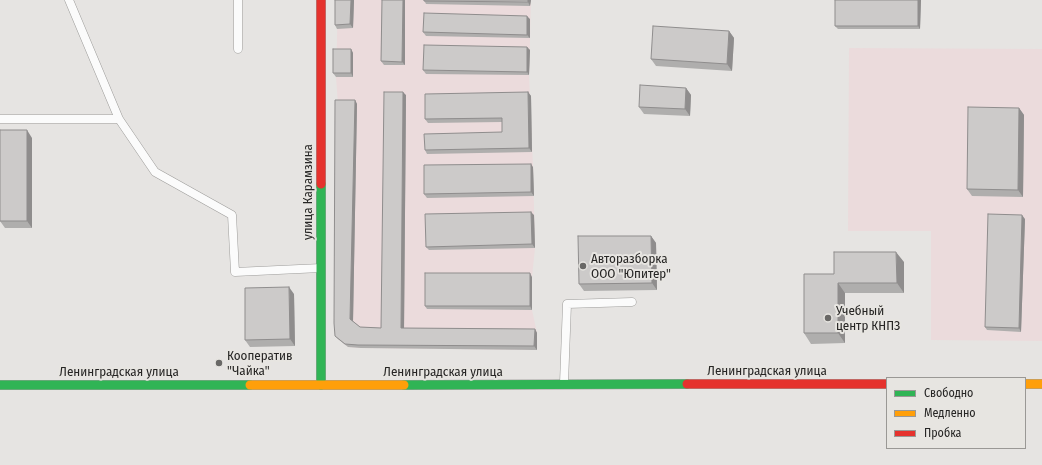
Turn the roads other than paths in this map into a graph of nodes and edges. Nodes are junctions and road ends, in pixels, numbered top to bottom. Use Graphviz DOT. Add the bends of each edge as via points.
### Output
graph roads {
  1 [pos="69,0"];
  2 [pos="238,0"];
  3 [pos="321,0"];
  4 [pos="238,49"];
  5 [pos="0,119"];
  6 [pos="119,119"];
  7 [pos="321,268"];
  8 [pos="632,302"];
  9 [pos="564,384"];
  10 [pos="886,384"];
  11 [pos="1026,384"];
  12 [pos="1042,384"];
  13 [pos="0,385"];
  14 [pos="321,385"];
  1 -- 6 [label="lane"];
  2 -- 4 [label="lane"];
  3 -- 7 [label="main road, улица Карамзина"];
  5 -- 6 [label="lane"];
  6 -- 7 [label="lane" via="155,172 232,215 235,272"];
  7 -- 14 [label="main road, улица Карамзина"];
  8 -- 9 [label="lane" via="567,304"];
  9 -- 10 [label="main road, Ленинградская улица"];
  9 -- 14 [label="main road, Ленинградская улица"];
  11 -- 12 [label="main road"];
  13 -- 14 [label="main road, Ленинградская улица"];
}
